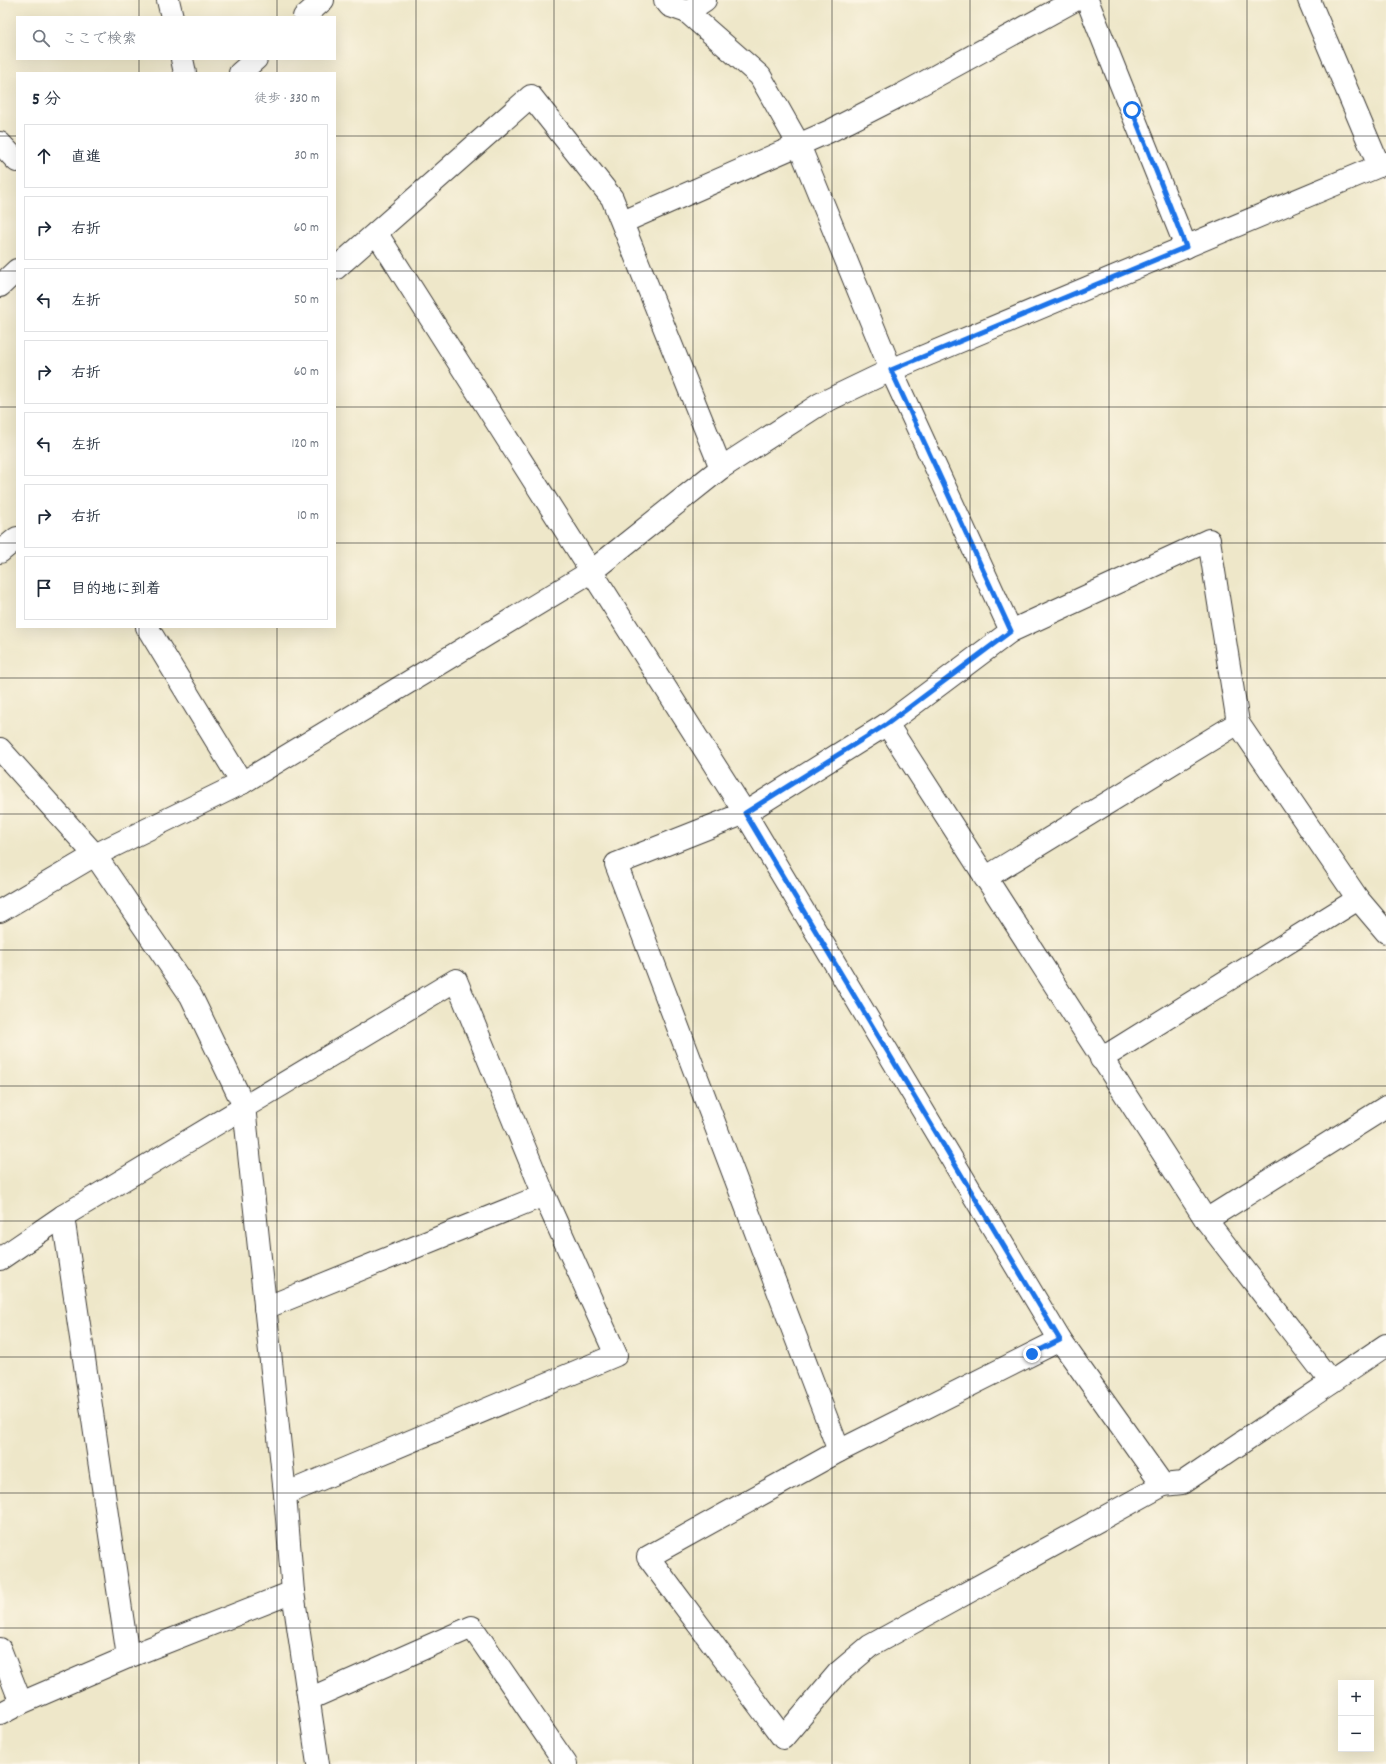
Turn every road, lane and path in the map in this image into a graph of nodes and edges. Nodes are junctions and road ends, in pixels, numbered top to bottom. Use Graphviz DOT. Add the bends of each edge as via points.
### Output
graph roads {
  1 [pos="168,0"];
  2 [pos="323,0"];
  3 [pos="665,0"];
  4 [pos="705,0"];
  5 [pos="1075,0"];
  6 [pos="1087,0"];
  7 [pos="1310,0"];
  8 [pos="687,12"];
  9 [pos="172,16"];
  10 [pos="305,16"];
  11 [pos="182,60"];
  12 [pos="255,60"];
  13 [pos="185,72"];
  14 [pos="241,72"];
  15 [pos="0,143"];
  16 [pos="799,145"];
  17 [pos="16,161"];
  18 [pos="1383,165"];
  19 [pos="623,222"];
  20 [pos="377,234"];
  21 [pos="1186,247"];
  22 [pos="336,268"];
  23 [pos="16,271"];
  24 [pos="0,286"];
  25 [pos="891,370"];
  26 [pos="721,468"];
  27 [pos="16,539"];
  28 [pos="0,552"];
  29 [pos="592,571"];
  30 [pos="148,628"];
  31 [pos="1011,631"];
  32 [pos="1238,723"];
  33 [pos="887,724"];
  34 [pos="0,749"];
  35 [pos="242,783"];
  36 [pos="745,813"];
  37 [pos="95,855"];
  38 [pos="985,878"];
  39 [pos="1358,899"];
  40 [pos="0,911"];
  41 [pos="1386,932"];
  42 [pos="1101,1059"];
  43 [pos="244,1106"];
  44 [pos="1386,1107"];
  45 [pos="544,1195"];
  46 [pos="63,1216"];
  47 [pos="1206,1220"];
  48 [pos="0,1259"];
  49 [pos="265,1308"];
  50 [pos="1060,1340"];
  51 [pos="1386,1345"];
  52 [pos="1332,1382"];
  53 [pos="839,1451"];
  54 [pos="1163,1485"];
  55 [pos="285,1494"];
  56 [pos="293,1592"];
  57 [pos="0,1649"];
  58 [pos="128,1657"];
  59 [pos="309,1699"];
  60 [pos="21,1703"];
  61 [pos="0,1714"];
  62 [pos="318,1764"];
  63 [pos="566,1764"];
  1 -- 9 [label="street"];
  2 -- 10 [label="street"];
  3 -- 8 [label="street" via="670,6"];
  4 -- 8 [label="street"];
  5 -- 16 [label="street" via="903,94"];
  6 -- 21 [label="street"];
  7 -- 18 [label="street"];
  8 -- 16 [label="street" via="760,76"];
  11 -- 13 [label="street"];
  12 -- 14 [label="street"];
  15 -- 17 [label="street"];
  16 -- 19 [label="street"];
  16 -- 25 [label="street"];
  18 -- 21 [label="street"];
  19 -- 20 [label="street" via="612,198 531,96"];
  19 -- 26 [label="street"];
  20 -- 22 [label="street"];
  20 -- 29 [label="street"];
  21 -- 25 [label="street"];
  23 -- 24 [label="street"];
  25 -- 26 [label="street" via="820,404"];
  25 -- 31 [label="street"];
  26 -- 29 [label="street"];
  27 -- 28 [label="street"];
  29 -- 35 [label="street"];
  29 -- 36 [label="street"];
  30 -- 35 [label="street"];
  31 -- 32 [label="street" via="1209,540"];
  31 -- 33 [label="street"];
  32 -- 38 [label="street"];
  32 -- 39 [label="street"];
  33 -- 36 [label="street"];
  33 -- 38 [label="street"];
  34 -- 37 [label="street"];
  35 -- 37 [label="street"];
  36 -- 50 [label="street"];
  36 -- 53 [label="street" via="616,864"];
  37 -- 40 [label="street"];
  37 -- 43 [label="street" via="191,996"];
  38 -- 42 [label="street"];
  39 -- 41 [label="street"];
  39 -- 42 [label="street"];
  42 -- 47 [label="street"];
  43 -- 45 [label="street" via="456,980"];
  43 -- 46 [label="street"];
  43 -- 49 [label="street"];
  44 -- 47 [label="street"];
  45 -- 49 [label="street"];
  45 -- 55 [label="street" via="616,1355"];
  46 -- 48 [label="street"];
  46 -- 58 [label="street"];
  47 -- 52 [label="street"];
  49 -- 55 [label="street"];
  50 -- 53 [label="street"];
  50 -- 54 [label="street"];
  51 -- 52 [label="street"];
  52 -- 54 [label="street" via="1182,1482"];
  53 -- 54 [label="street" via="648,1557 783,1738 838,1673 870,1646"];
  55 -- 56 [label="street"];
  56 -- 58 [label="street"];
  56 -- 59 [label="street"];
  57 -- 60 [label="street"];
  58 -- 60 [label="street"];
  59 -- 62 [label="street"];
  59 -- 63 [label="street" via="472,1627"];
  60 -- 61 [label="street"];
}
